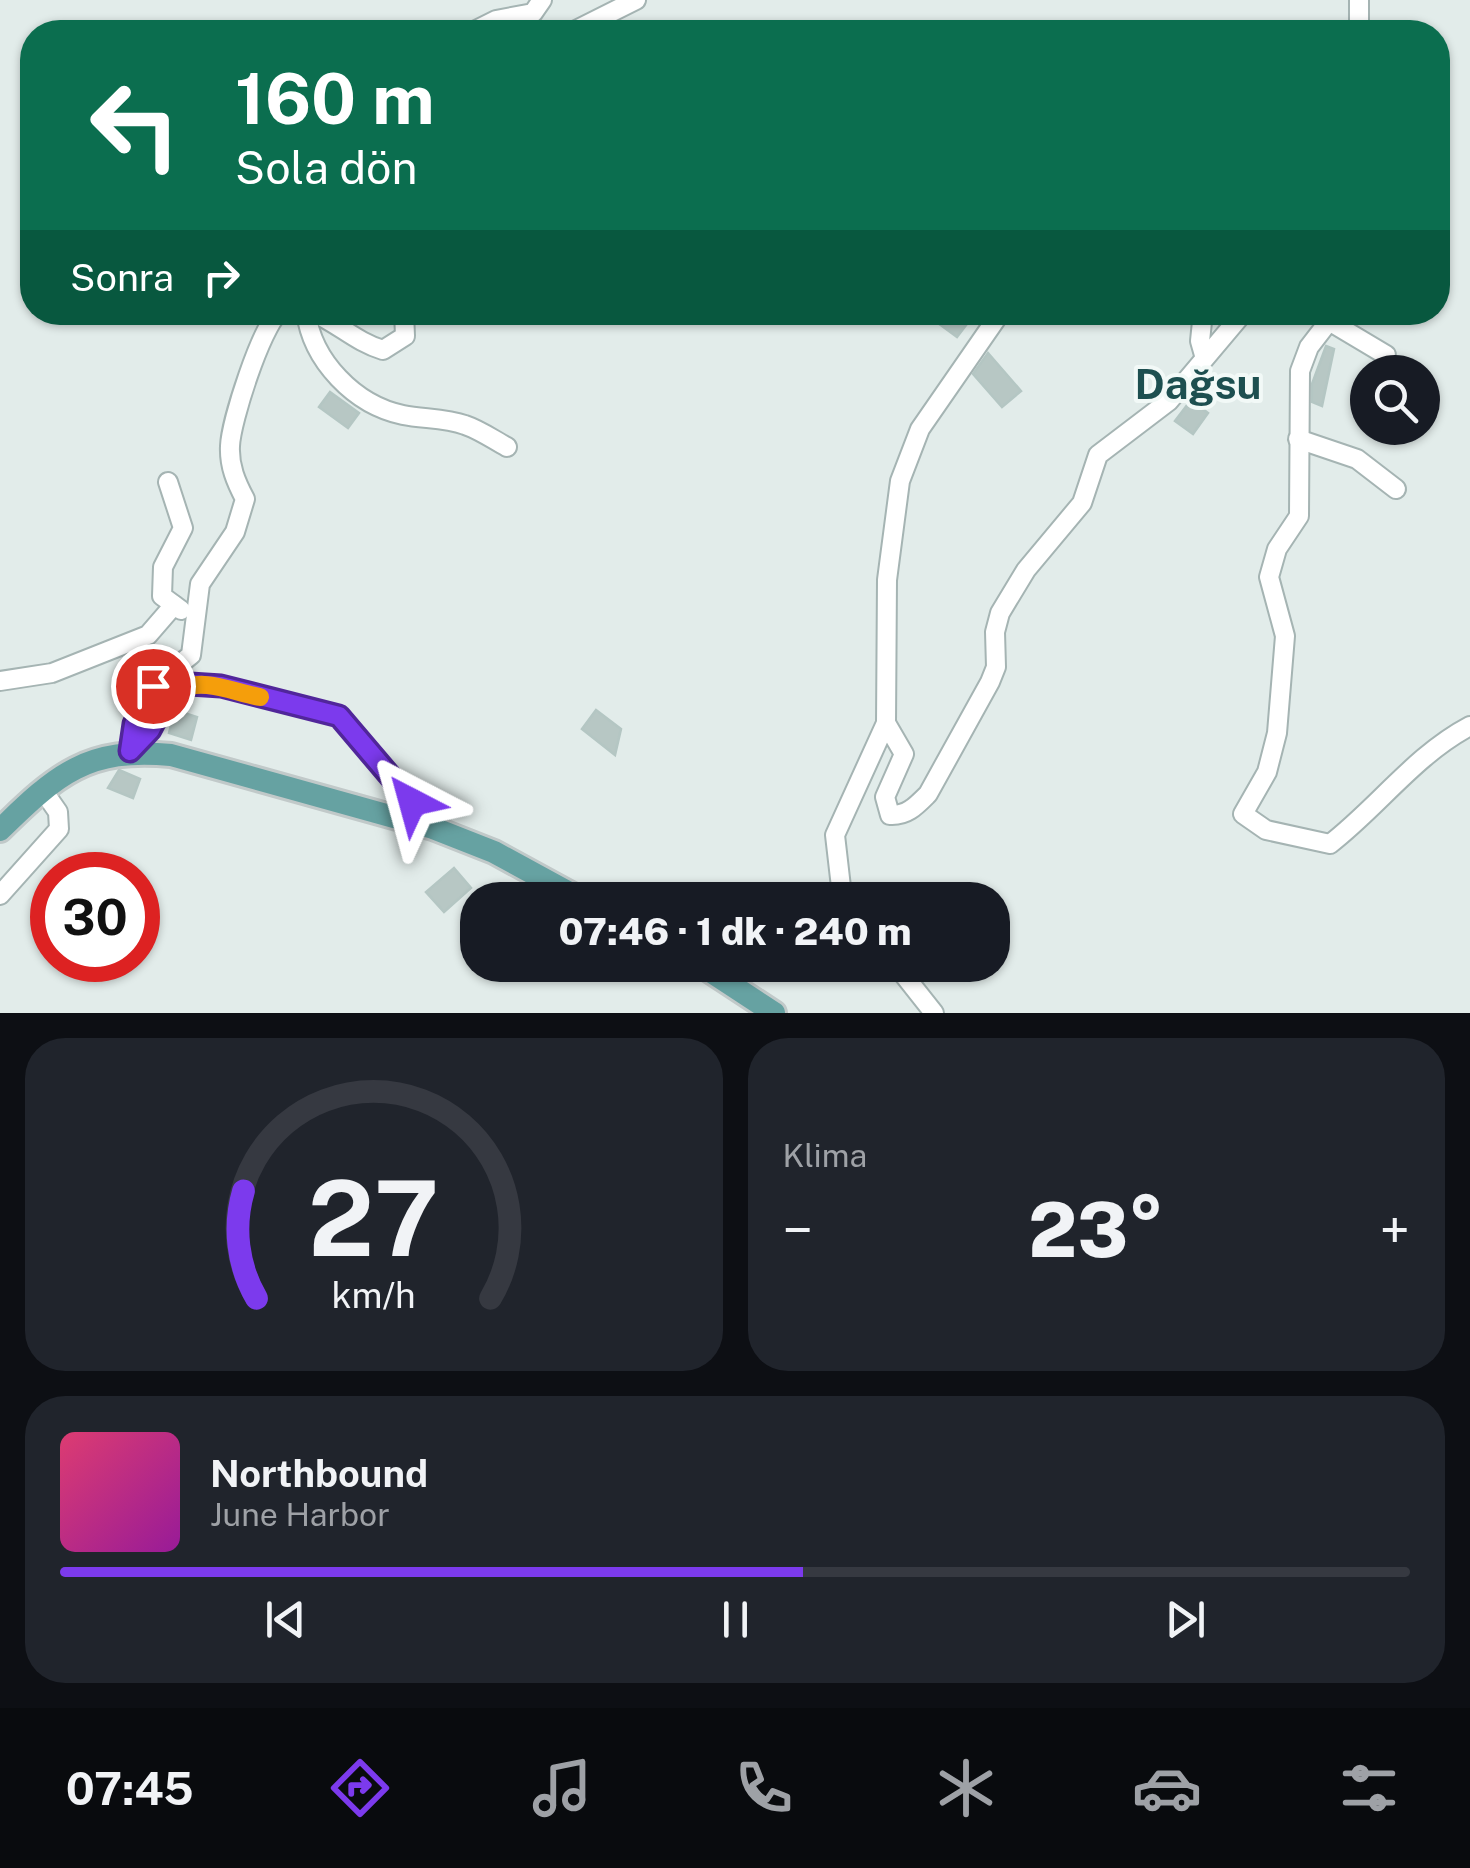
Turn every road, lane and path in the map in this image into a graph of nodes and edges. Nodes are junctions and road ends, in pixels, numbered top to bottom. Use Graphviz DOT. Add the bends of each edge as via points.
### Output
graph roads {
  1 [pos="542,0"];
  2 [pos="636,0"];
  3 [pos="496,20"];
  4 [pos="596,20"];
  5 [pos="272,325"];
  6 [pos="308,325"];
  7 [pos="338,325"];
  8 [pos="405,325"];
  9 [pos="992,325"];
  10 [pos="1202,325"];
  11 [pos="1232,325"];
  12 [pos="1327,325"];
  13 [pos="1344,325"];
  14 [pos="1204,355"];
  15 [pos="1386,355"];
  16 [pos="1298,440"];
  17 [pos="507,448"];
  18 [pos="168,482"];
  19 [pos="1396,489"];
  20 [pos="174,605"];
  21 [pos="196,620"];
  22 [pos="0,681"];
  23 [pos="886,723"];
  24 [pos="1470,726"];
  25 [pos="130,751"];
  26 [pos="42,789"];
  27 [pos="434,828"];
  28 [pos="0,830"];
  29 [pos="549,882"];
  30 [pos="840,882"];
  31 [pos="0,895"];
  32 [pos="727,982"];
  33 [pos="909,982"];
  34 [pos="774,1013"];
  35 [pos="934,1013"];
  1 -- 3 [label="street" via="533,13"];
  2 -- 4 [label="street"];
  5 -- 21 [label="street" via="230,444 233,476 246,499 236,532 200,584"];
  6 -- 17 [label="street" via="339,381 356,395 398,414 464,424"];
  7 -- 8 [label="street" via="382,350 406,336"];
  9 -- 23 [label="street" via="920,429 900,482 887,580"];
  10 -- 14 [label="street"];
  11 -- 14 [label="street"];
  12 -- 16 [label="street" via="1300,371"];
  13 -- 15 [label="street"];
  14 -- 23 [label="street" via="1169,401 1098,455 1076,514 1026,570 1000,612 990,682 928,794 898,816 890,815 885,797 904,754"];
  16 -- 19 [label="street" via="1357,459"];
  16 -- 24 [label="street" via="1300,516 1277,549 1269,577 1285,636 1277,733 1245,818 1300,841 1330,844 1396,780"];
  18 -- 20 [label="street" via="182,528 164,567 162,596"];
  20 -- 21 [label="street"];
  20 -- 22 [label="street" via="148,635 52,673"];
  21 -- 25 [label="street" via="190,656 153,686 134,724"];
  23 -- 30 [label="street" via="835,834"];
  25 -- 26 [label="main road" via="82,762"];
  25 -- 27 [label="main road" via="171,755"];
  25 -- 27 [label="street" via="169,694 190,684 305,707 339,716"];
  26 -- 28 [label="main road"];
  26 -- 31 [label="street" via="58,812 59,828"];
  27 -- 29 [label="main road"];
  32 -- 34 [label="main road"];
  33 -- 35 [label="street"];
}
